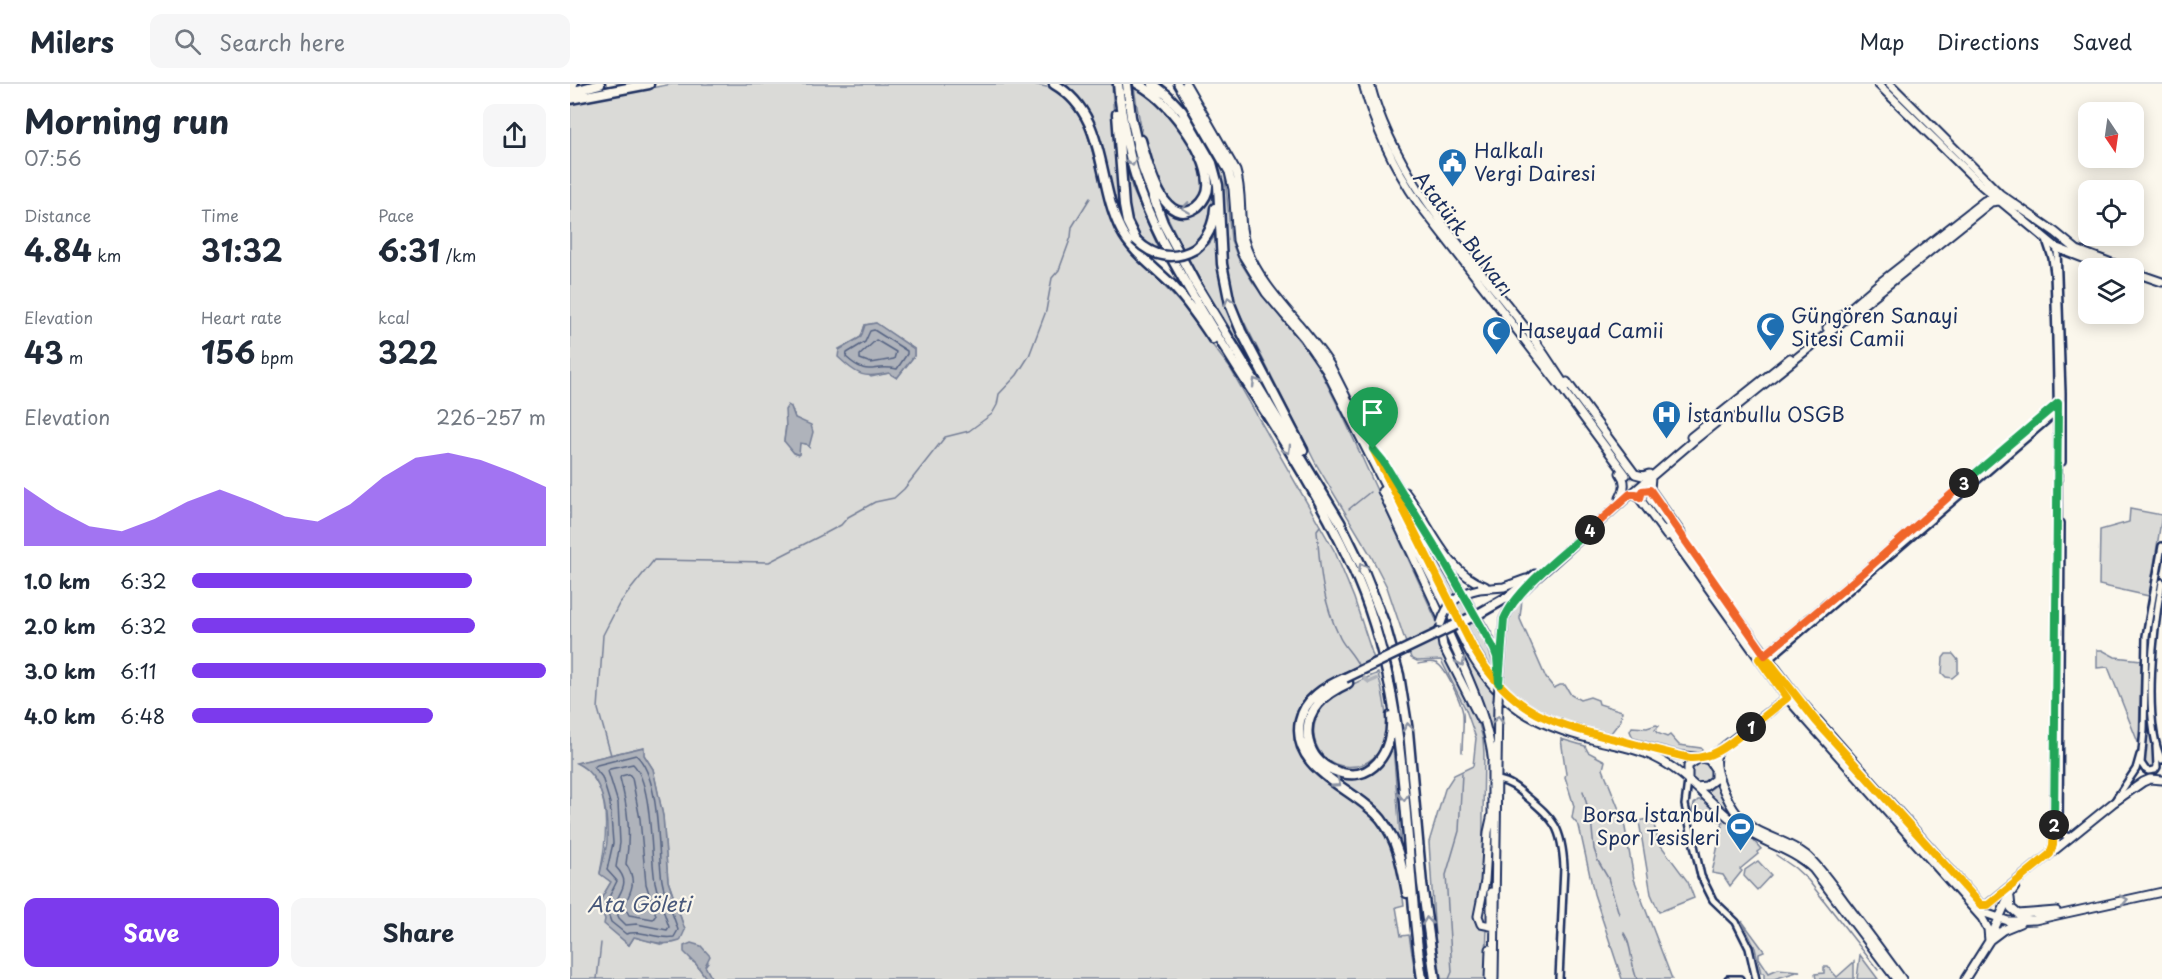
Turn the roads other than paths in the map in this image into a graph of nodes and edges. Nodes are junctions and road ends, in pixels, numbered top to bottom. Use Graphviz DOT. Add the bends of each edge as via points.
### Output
graph roads {
  1 [pos="600,84"];
  2 [pos="640,84"];
  3 [pos="649,84"];
  4 [pos="1054,84"];
  5 [pos="1117,84"];
  6 [pos="1127,84"];
  7 [pos="1138,84"];
  8 [pos="1153,84"];
  9 [pos="1178,84"];
  10 [pos="1186,84"];
  11 [pos="1363,84"];
  12 [pos="1370,84"];
  13 [pos="1878,84"];
  14 [pos="1890,84"];
  15 [pos="623,89"];
  16 [pos="570,92"];
  17 [pos="570,99"];
  18 [pos="1208,157"];
  19 [pos="1982,186"];
  20 [pos="1997,197"];
  21 [pos="1984,201"];
  22 [pos="2040,222"];
  23 [pos="2037,231"];
  24 [pos="2055,232"];
  25 [pos="2045,238"];
  26 [pos="1132,241"];
  27 [pos="2056,248"];
  28 [pos="2082,258"];
  29 [pos="2098,258"];
  30 [pos="2144,277"];
  31 [pos="2144,280"];
  32 [pos="2162,284"];
  33 [pos="1552,371"];
  34 [pos="1246,382"];
  35 [pos="2061,406"];
  36 [pos="1371,452"];
  37 [pos="1385,466"];
  38 [pos="1629,475"];
  39 [pos="1650,475"];
  40 [pos="1650,490"];
  41 [pos="1630,494"];
  42 [pos="1620,498"];
  43 [pos="1645,499"];
  44 [pos="1340,522"];
  45 [pos="2162,546"];
  46 [pos="1534,575"];
  47 [pos="2162,582"];
  48 [pos="1529,585"];
  49 [pos="1492,588"];
  50 [pos="1725,601"];
  51 [pos="1481,615"];
  52 [pos="1384,656"];
  53 [pos="1764,658"];
  54 [pos="1346,680"];
  55 [pos="1499,683"];
  56 [pos="1787,698"];
  57 [pos="2156,746"];
  58 [pos="2142,748"];
  59 [pos="1718,752"];
  60 [pos="1699,758"];
  61 [pos="2162,760"];
  62 [pos="1492,764"];
  63 [pos="2058,766"];
  64 [pos="1716,769"];
  65 [pos="1498,780"];
  66 [pos="2162,780"];
  67 [pos="1688,781"];
  68 [pos="1696,788"];
  69 [pos="1684,800"];
  70 [pos="2113,802"];
  71 [pos="1492,814"];
  72 [pos="2071,837"];
  73 [pos="2050,854"];
  74 [pos="2020,880"];
  75 [pos="2162,892"];
  76 [pos="2086,908"];
  77 [pos="1974,909"];
  78 [pos="1413,911"];
  79 [pos="1999,919"];
  80 [pos="2035,920"];
  81 [pos="1493,927"];
  82 [pos="1989,940"];
  83 [pos="1422,979"];
  84 [pos="1435,979"];
  85 [pos="1490,979"];
  86 [pos="1494,979"];
  87 [pos="1559,979"];
  88 [pos="1728,979"];
  89 [pos="1740,979"];
  90 [pos="1756,979"];
  91 [pos="1896,979"];
  92 [pos="1902,979"];
  93 [pos="1965,979"];
  1 -- 16 [label="highway"];
  2 -- 15 [label="highway"];
  3 -- 15 [label="highway"];
  4 -- 26 [label="highway" via="1073,98 1090,124 1115,216"];
  5 -- 26 [label="highway" via="1124,206"];
  5 -- 34 [label="highway, one-way" via="1128,147 1148,211 1179,272"];
  7 -- 6 [label="highway, one-way" via="1171,110 1202,162 1208,191 1194,209 1174,209 1161,198"];
  44 -- 6 [label="highway, one-way" via="1167,231 1143,169"];
  8 -- 18 [label="highway" via="1177,105"];
  9 -- 36 [label="main road" via="1229,172 1242,254 1266,293 1320,362"];
  10 -- 36 [label="main road" via="1236,171 1249,254 1324,354"];
  11 -- 33 [label="main road, Atatürk Bulvarı" via="1380,138 1402,180"];
  12 -- 33 [label="main road, Atatürk Bulvarı" via="1387,135 1408,175"];
  13 -- 19 [label="main road"];
  14 -- 20 [label="main road"];
  15 -- 17 [label="highway"];
  18 -- 26 [label="highway, bridge" via="1215,215 1208,235 1195,249 1182,255 1164,256"];
  44 -- 18 [label="highway, one-way" via="1330,494 1297,438 1230,304 1221,264 1218,185"];
  19 -- 20 [label="main road"];
  19 -- 21 [label="main road"];
  20 -- 21 [label="main road"];
  20 -- 22 [label="main road"];
  20 -- 23 [label="main road"];
  20 -- 39 [label="main road"];
  21 -- 39 [label="main road" via="1881,281"];
  22 -- 23 [label="main road" via="2043,229"];
  22 -- 24 [label="main road"];
  23 -- 25 [label="main road"];
  24 -- 25 [label="main road" via="2049,230"];
  24 -- 27 [label="main road"];
  24 -- 29 [label="main road" via="2077,250"];
  25 -- 27 [label="main road"];
  25 -- 35 [label="street" via="2054,273"];
  26 -- 34 [label="highway" via="1187,303"];
  27 -- 28 [label="main road"];
  27 -- 35 [label="street"];
  30 -- 32 [label="main road"];
  31 -- 32 [label="main road"];
  33 -- 38 [label="main road" via="1599,424"];
  33 -- 38 [label="main road" via="1578,417"];
  34 -- 52 [label="highway, one-way" via="1338,538 1366,599"];
  35 -- 53 [label="street"];
  35 -- 63 [label="street"];
  36 -- 37 [label="main road"];
  36 -- 60 [label="main road" via="1474,650 1503,690 1533,712 1564,727"];
  36 -- 62 [label="main road, one-way" via="1377,480 1478,698"];
  36 -- 67 [label="main road" via="1469,651 1501,695 1554,729 1649,755"];
  37 -- 49 [label="main road" via="1458,570 1474,582"];
  37 -- 55 [label="main road" via="1494,649"];
  38 -- 39 [label="main road"];
  38 -- 42 [label="main road"];
  39 -- 40 [label="main road"];
  39 -- 41 [label="main road"];
  39 -- 42 [label="main road"];
  40 -- 43 [label="main road" via="1642,491"];
  40 -- 50 [label="main road"];
  41 -- 43 [label="main road"];
  41 -- 48 [label="main road"];
  42 -- 46 [label="main road"];
  43 -- 50 [label="main road"];
  43 -- 53 [label="main road" via="1714,600"];
  84 -- 44 [label="highway, one-way" via="1422,884 1411,747 1399,675 1377,604"];
  45 -- 58 [label="street" via="2146,636"];
  46 -- 49 [label="main road" via="1514,585"];
  46 -- 51 [label="highway"];
  47 -- 57 [label="street" via="2153,651 2151,708"];
  48 -- 51 [label="highway" via="1506,603"];
  48 -- 55 [label="main road" via="1513,601 1504,619"];
  49 -- 62 [label="main road, bridge" via="1467,591 1454,599 1441,623 1443,646 1478,713"];
  50 -- 53 [label="main road"];
  51 -- 54 [label="highway, bridge"];
  52 -- 54 [label="highway" via="1392,723 1390,742 1378,762 1355,773 1335,771 1323,764 1312,750 1308,736 1310,717 1317,705"];
  52 -- 78 [label="highway, one-way" via="1400,743"];
  53 -- 56 [label="main road"];
  53 -- 74 [label="main road" via="1977,903 1988,905"];
  54 -- 78 [label="highway, one-way" via="1317,693 1304,709 1299,732 1302,747 1314,766 1369,806 1383,822 1399,852"];
  65 -- 55 [label="main road, one-way, bridge"];
  56 -- 59 [label="main road"];
  56 -- 77 [label="main road"];
  57 -- 58 [label="street" via="2158,764 2151,771 2142,766"];
  57 -- 61 [label="street"];
  58 -- 70 [label="street" via="2136,769"];
  59 -- 60 [label="main road"];
  59 -- 64 [label="main road"];
  60 -- 64 [label="main road" via="1709,760"];
  60 -- 67 [label="main road" via="1688,766"];
  62 -- 71 [label="main road"];
  63 -- 72 [label="street" via="2059,831"];
  63 -- 73 [label="street"];
  64 -- 68 [label="main road" via="1713,782"];
  64 -- 92 [label="main road" via="1738,815 1751,827 1793,846 1814,862"];
  65 -- 81 [label="main road"];
  65 -- 87 [label="street" via="1512,784 1549,815 1559,833 1564,867"];
  66 -- 70 [label="main road" via="2150,778"];
  67 -- 68 [label="main road"];
  67 -- 69 [label="street"];
  68 -- 69 [label="street" via="1690,789"];
  68 -- 91 [label="main road" via="1740,827 1788,851 1813,869"];
  69 -- 90 [label="street" via="1704,884 1713,900 1736,922 1749,948"];
  70 -- 72 [label="main road"];
  71 -- 81 [label="main road"];
  71 -- 81 [label="main road" via="1478,916 1481,924"];
  72 -- 73 [label="main road"];
  73 -- 74 [label="main road"];
  74 -- 76 [label="main road" via="2010,900 2011,908 2018,914"];
  74 -- 79 [label="main road"];
  76 -- 75 [label="main road, one-way"];
  76 -- 80 [label="main road"];
  77 -- 79 [label="main road"];
  77 -- 82 [label="main road" via="1986,924"];
  78 -- 83 [label="highway"];
  79 -- 80 [label="main road"];
  79 -- 82 [label="main road"];
  80 -- 82 [label="main road" via="2011,926"];
  81 -- 85 [label="main road"];
  81 -- 86 [label="main road"];
  82 -- 93 [label="main road"];
  88 -- 89 [label="street"];
}
